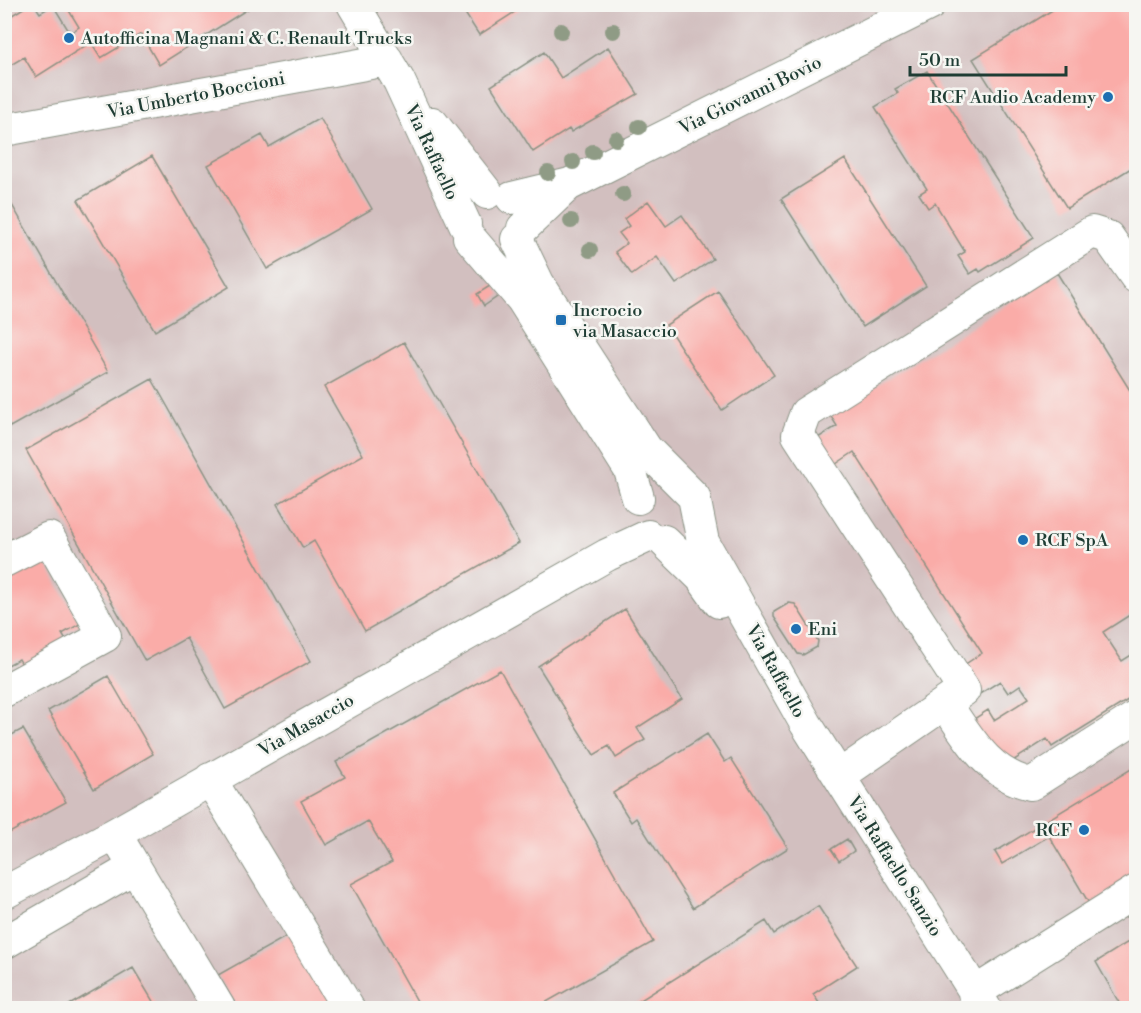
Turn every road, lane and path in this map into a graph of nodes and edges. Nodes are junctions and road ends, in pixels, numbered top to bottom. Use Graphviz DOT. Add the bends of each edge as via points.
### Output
graph roads {
  1 [pos="353,4"];
  2 [pos="930,4"];
  3 [pos="393,70"];
  4 [pos="4,130"];
  5 [pos="570,184"];
  6 [pos="499,196"];
  7 [pos="467,230"];
  8 [pos="520,234"];
  9 [pos="1137,278"];
  10 [pos="684,485"];
  11 [pos="697,513"];
  12 [pos="647,523"];
  13 [pos="4,561"];
  14 [pos="4,691"];
  15 [pos="945,703"];
  16 [pos="1137,717"];
  17 [pos="806,724"];
  18 [pos="839,776"];
  19 [pos="210,780"];
  20 [pos="115,834"];
  21 [pos="135,867"];
  22 [pos="1137,891"];
  23 [pos="4,893"];
  24 [pos="4,943"];
  25 [pos="980,1000"];
  26 [pos="219,1008"];
  27 [pos="348,1008"];
  1 -- 3 [label="street, Via Raffaello"];
  2 -- 5 [label="street, Via Giovanni Bovio"];
  3 -- 4 [label="street, Via Umberto Boccioni"];
  3 -- 6 [label="street, Via Raffaello"];
  3 -- 7 [label="street, Via Raffaello"];
  5 -- 6 [label="street, Via Giovanni Bovio"];
  5 -- 8 [label="street, Via Giovanni Bovio"];
  6 -- 7 [label="street, Via Raffaello" via="475,200 468,210"];
  6 -- 8 [label="street, Via Raffaello" via="518,206 523,218"];
  7 -- 8 [label="street" via="476,244 491,250 505,249"];
  7 -- 12 [label="street, Via Raffaello" via="522,299 630,470"];
  8 -- 10 [label="street, Via Raffaello" via="538,283 646,449"];
  9 -- 15 [label="street" via="1108,237 1092,232 806,413 798,435 964,690"];
  10 -- 11 [label="street, Via Raffaello" via="694,497"];
  10 -- 12 [label="street" via="667,479 649,484"];
  11 -- 12 [label="street" via="691,528 679,538"];
  11 -- 17 [label="street, Via Raffaello" via="703,542"];
  12 -- 17 [label="street, Via Raffaello" via="701,577"];
  12 -- 19 [label="street, Via Masaccio" via="607,555"];
  13 -- 14 [label="street" via="49,538 105,636"];
  15 -- 16 [label="street" via="990,764 1011,780 1031,784"];
  15 -- 18 [label="street"];
  17 -- 18 [label="street, Via Raffaello Sanzio"];
  18 -- 25 [label="street, Via Raffaello Sanzio"];
  19 -- 20 [label="street, Via Masaccio"];
  19 -- 27 [label="street"];
  20 -- 21 [label="street"];
  20 -- 23 [label="street, Via Masaccio"];
  21 -- 24 [label="street"];
  21 -- 26 [label="street"];
  22 -- 25 [label="street"];
}
